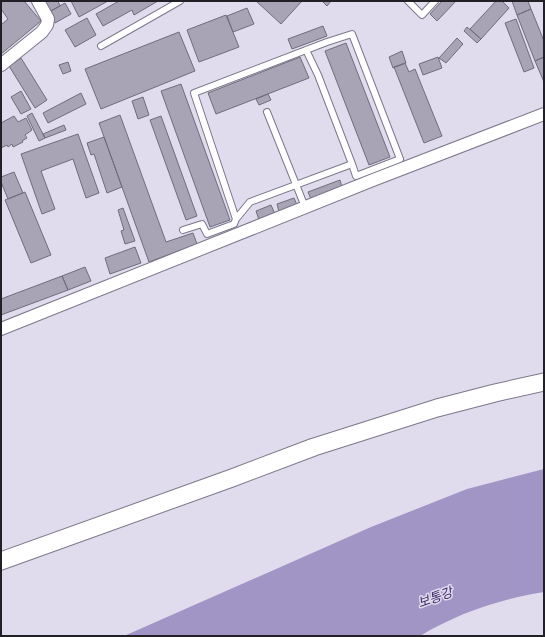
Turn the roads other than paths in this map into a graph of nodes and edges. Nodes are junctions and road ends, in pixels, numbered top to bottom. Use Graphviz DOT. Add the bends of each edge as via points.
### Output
graph roads {
  1 [pos="38,1"];
  2 [pos="180,1"];
  3 [pos="408,1"];
  4 [pos="435,1"];
  5 [pos="101,46"];
  6 [pos="306,50"];
  7 [pos="1,65"];
  8 [pos="267,112"];
  9 [pos="544,114"];
  10 [pos="352,164"];
  11 [pos="296,184"];
  12 [pos="305,207"];
  13 [pos="236,219"];
  14 [pos="183,230"];
  15 [pos="1,329"];
  16 [pos="544,382"];
  17 [pos="1,561"];
  1 -- 7 [label="street" via="48,19 47,25 42,32"];
  2 -- 5 [label="lane"];
  3 -- 4 [label="lane" via="422,15"];
  6 -- 10 [label="lane"];
  6 -- 10 [label="lane" via="352,34 400,160 356,176"];
  6 -- 13 [label="lane" via="194,93"];
  8 -- 11 [label="lane"];
  9 -- 12 [label="street"];
  10 -- 11 [label="lane"];
  11 -- 12 [label="lane"];
  11 -- 13 [label="lane" via="250,202"];
  12 -- 15 [label="street"];
  13 -- 14 [label="lane" via="234,224 207,234 202,224"];
  16 -- 17 [label="main road" via="437,408 329,442"];
}
